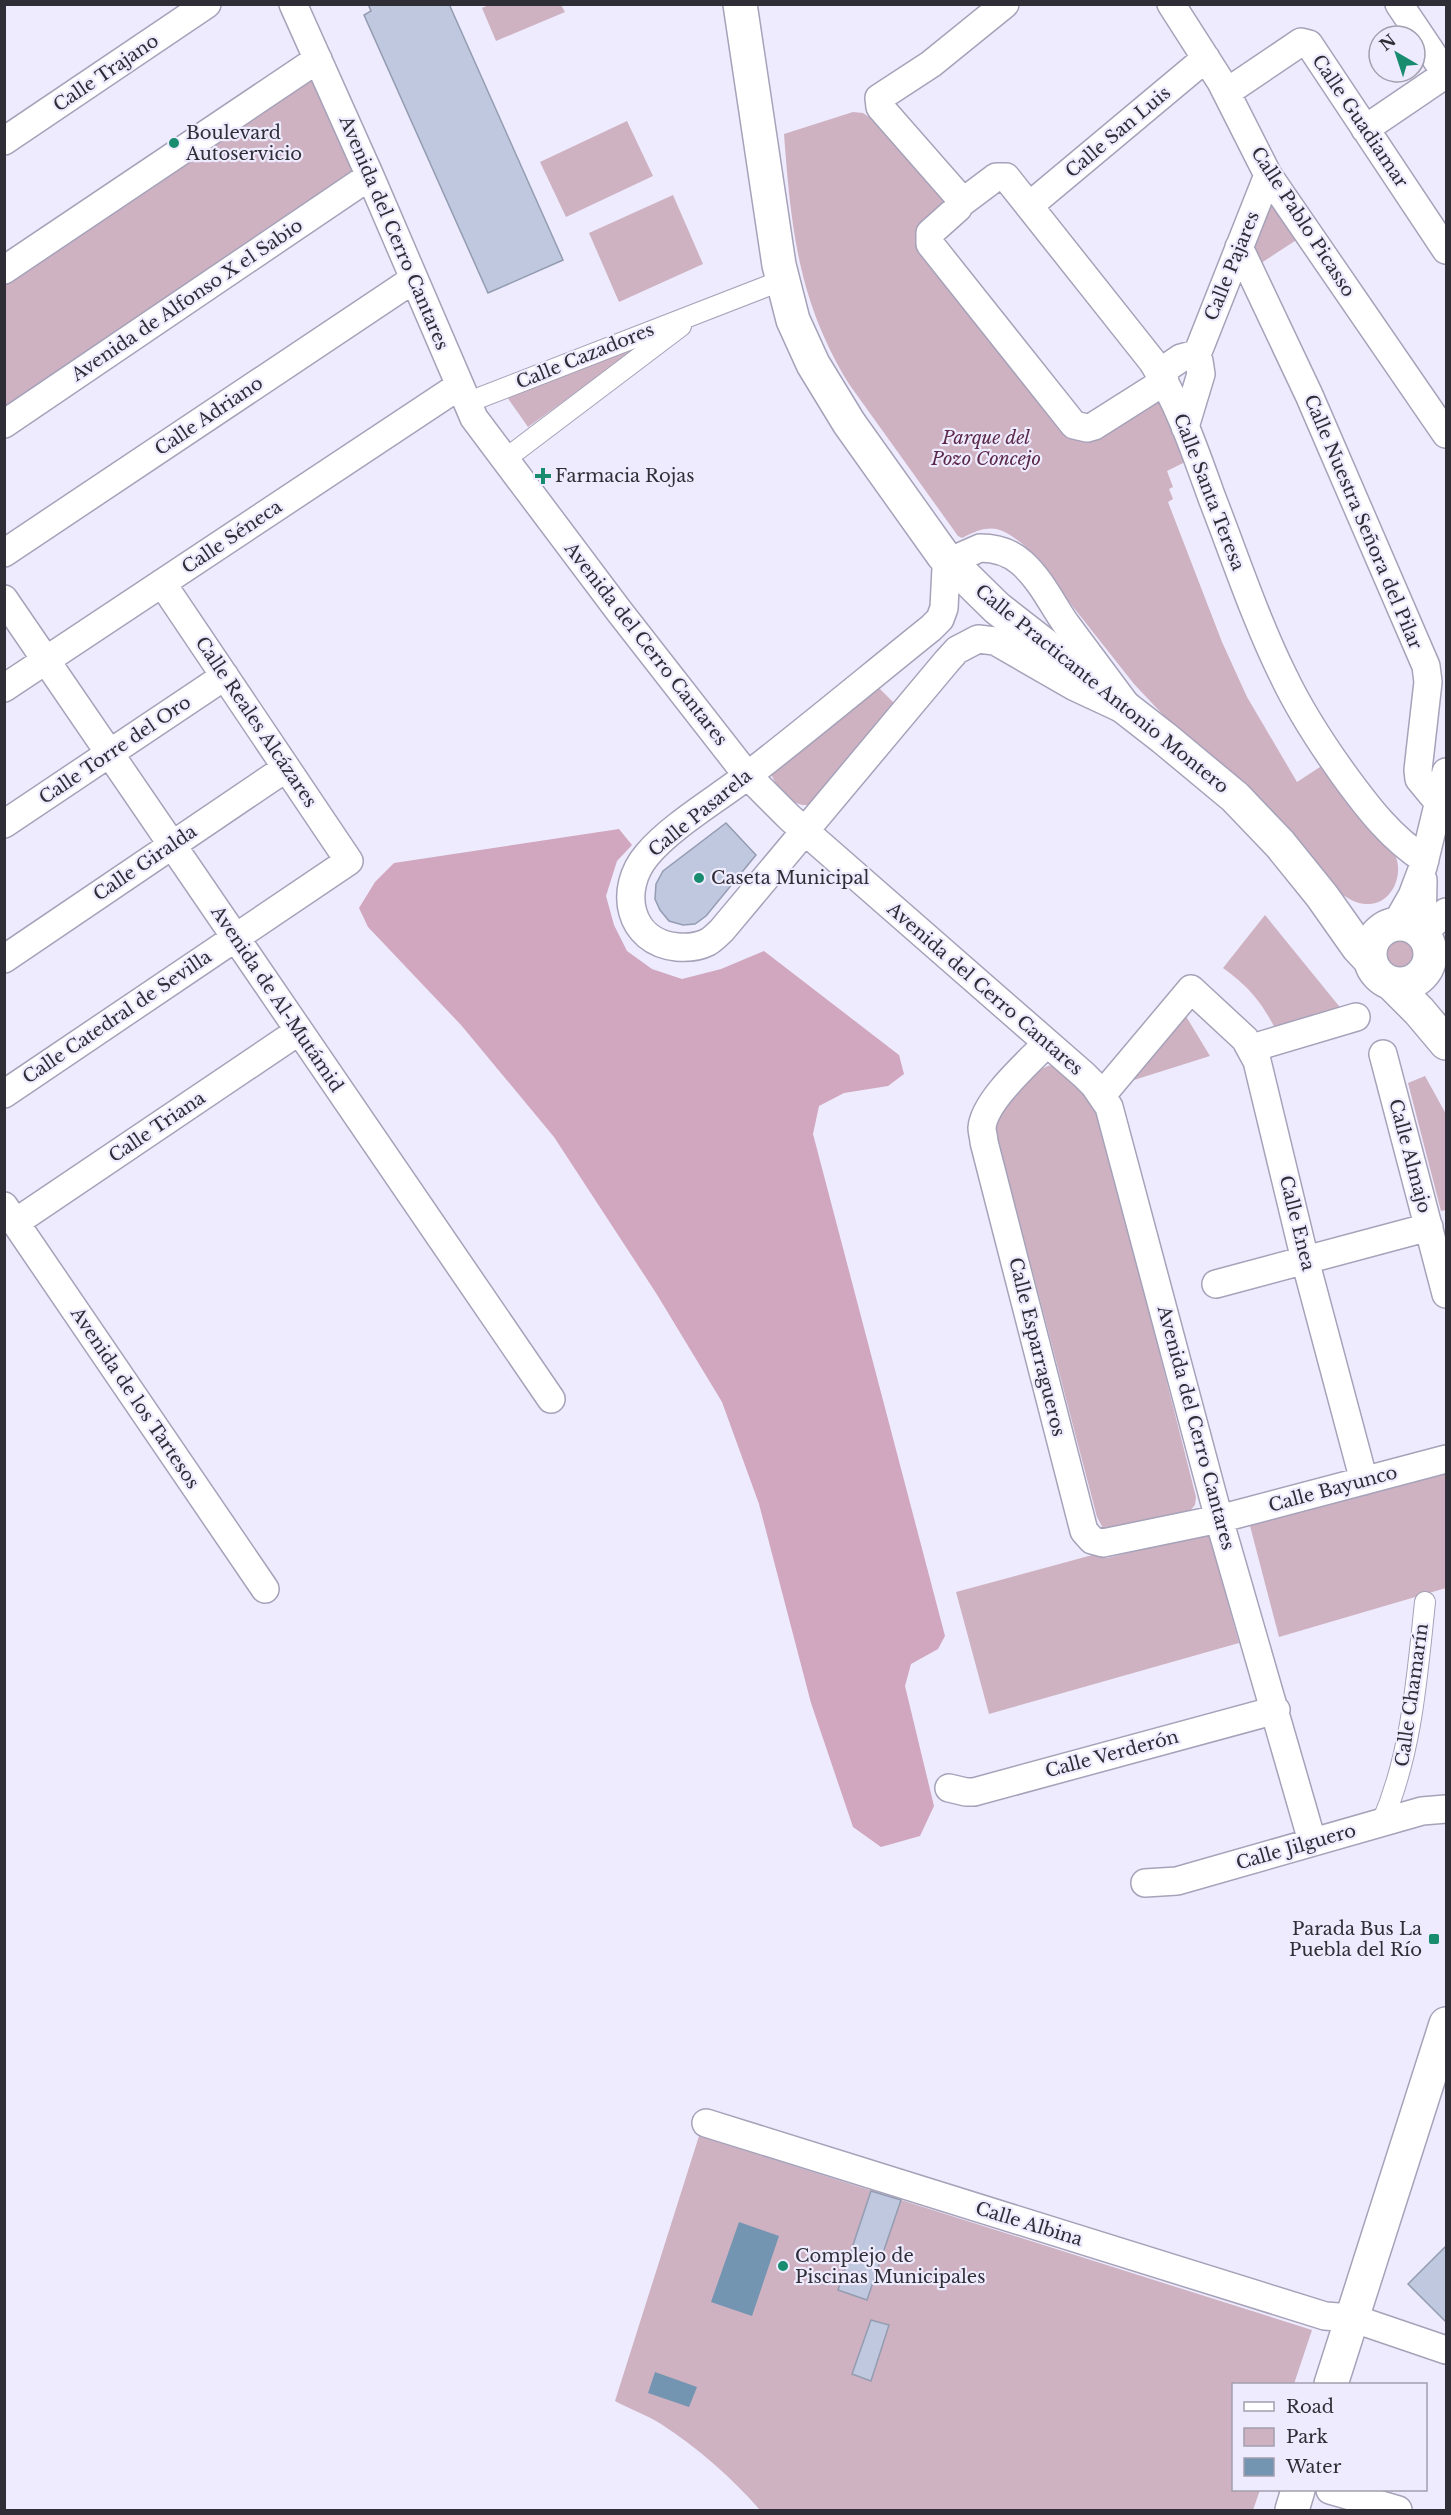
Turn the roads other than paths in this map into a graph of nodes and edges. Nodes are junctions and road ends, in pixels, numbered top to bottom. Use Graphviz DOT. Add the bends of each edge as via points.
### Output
graph roads {
  1 [pos="207,4"];
  2 [pos="293,4"];
  3 [pos="740,4"];
  4 [pos="1005,4"];
  5 [pos="1171,4"];
  6 [pos="1399,4"];
  7 [pos="1206,58"];
  8 [pos="318,59"];
  9 [pos="1445,71"];
  10 [pos="1227,92"];
  11 [pos="1365,129"];
  12 [pos="4,141"];
  13 [pos="1268,175"];
  14 [pos="370,176"];
  15 [pos="960,204"];
  16 [pos="1029,206"];
  17 [pos="1239,247"];
  18 [pos="1446,250"];
  19 [pos="4,270"];
  20 [pos="414,279"];
  21 [pos="783,280"];
  22 [pos="704,309"];
  23 [pos="1196,357"];
  24 [pos="1162,377"];
  25 [pos="463,394"];
  26 [pos="4,424"];
  27 [pos="1185,427"];
  28 [pos="1446,434"];
  29 [pos="504,460"];
  30 [pos="4,553"];
  31 [pos="948,578"];
  32 [pos="162,583"];
  33 [pos="4,598"];
  34 [pos="46,660"];
  35 [pos="225,676"];
  36 [pos="4,688"];
  37 [pos="1133,714"];
  38 [pos="109,754"];
  39 [pos="286,768"];
  40 [pos="747,775"];
  41 [pos="1443,787"];
  42 [pos="4,824"];
  43 [pos="805,831"];
  44 [pos="172,845"];
  45 [pos="349,861"];
  46 [pos="1424,863"];
  47 [pos="1322,896"];
  48 [pos="1446,912"];
  49 [pos="234,936"];
  50 [pos="1409,936"];
  51 [pos="4,959"];
  52 [pos="1381,972"];
  53 [pos="1356,1017"];
  54 [pos="1446,1022"];
  55 [pos="299,1031"];
  56 [pos="1446,1043"];
  57 [pos="1046,1044"];
  58 [pos="1252,1048"];
  59 [pos="1383,1054"];
  60 [pos="4,1094"];
  61 [pos="1102,1095"];
  62 [pos="10,1214"];
  63 [pos="1429,1227"];
  64 [pos="1305,1260"];
  65 [pos="1216,1284"];
  66 [pos="1446,1294"];
  67 [pos="551,1399"];
  68 [pos="1446,1459"];
  69 [pos="1364,1481"];
  70 [pos="1220,1519"];
  71 [pos="265,1589"];
  72 [pos="1425,1602"];
  73 [pos="1276,1710"];
  74 [pos="949,1788"];
  75 [pos="1440,1810"];
  76 [pos="1382,1822"];
  77 [pos="1312,1841"];
  78 [pos="1145,1883"];
  79 [pos="1446,2024"];
  80 [pos="706,2123"];
  81 [pos="1352,2318"];
  82 [pos="1446,2350"];
  83 [pos="1332,2383"];
  84 [pos="1298,2491"];
  85 [pos="1333,2491"];
  86 [pos="1292,2511"];
  87 [pos="1398,2511"];
  1 -- 12 [label="street, Calle Trajano"];
  2 -- 8 [label="street, Avenida del Cerro Cantares"];
  3 -- 21 [label="main road, Calle Practicante Antonio Montero"];
  4 -- 15 [label="street" via="931,64 883,93 878,101 956,192"];
  5 -- 7 [label="street, Calle Pablo Picasso"];
  6 -- 9 [label="street"];
  7 -- 10 [label="street, Calle Pablo Picasso"];
  7 -- 16 [label="street, Calle San Luis"];
  8 -- 14 [label="street, Avenida del Cerro Cantares"];
  8 -- 19 [label="street"];
  9 -- 11 [label="street"];
  10 -- 11 [label="street, Calle Guadiamar" via="1305,41"];
  10 -- 13 [label="street, Calle Pablo Picasso"];
  11 -- 18 [label="street, Calle Guadiamar"];
  13 -- 17 [label="street, Calle Pajares"];
  13 -- 28 [label="street, Calle Pablo Picasso"];
  14 -- 20 [label="street, Avenida del Cerro Cantares"];
  14 -- 26 [label="street, Avenida de Alfonso X el Sabio"];
  15 -- 16 [label="street, Calle Santa Teresa" via="999,176 1009,181"];
  15 -- 24 [label="street" via="930,233 930,244 1074,425 1094,426"];
  16 -- 24 [label="street, Calle Santa Teresa"];
  17 -- 23 [label="street, Calle Pajares"];
  17 -- 41 [label="street, Calle Nuestra Señora del Pilar" via="1309,395 1426,666 1419,779"];
  20 -- 25 [label="street, Avenida del Cerro Cantares"];
  20 -- 30 [label="street, Calle Adriano"];
  21 -- 22 [label="street, Calle Cazadores"];
  21 -- 31 [label="main road, Calle Practicante Antonio Montero" via="793,320 813,364 914,518"];
  22 -- 25 [label="street, Calle Cazadores"];
  22 -- 29 [label="street, Calle Cazadores"];
  23 -- 24 [label="street" via="1181,358"];
  23 -- 27 [label="street, Calle Pajares" via="1202,368"];
  24 -- 27 [label="street, Calle Santa Teresa"];
  25 -- 29 [label="street, Avenida del Cerro Cantares" via="481,429"];
  25 -- 32 [label="street, Calle Séneca"];
  27 -- 46 [label="street, Calle Santa Teresa" via="1272,651 1299,706 1372,813"];
  29 -- 40 [label="street, Avenida del Cerro Cantares"];
  31 -- 37 [label="main road, Calle Practicante Antonio Montero" via="997,608"];
  31 -- 37 [label="street" via="980,548 994,548 1023,563"];
  31 -- 40 [label="street, Calle Pasarela" via="944,608 931,628"];
  32 -- 34 [label="street, Calle Séneca"];
  32 -- 35 [label="street, Calle Reales Alcázares"];
  33 -- 34 [label="street, Avenida de Al-Mutámid"];
  34 -- 36 [label="street, Calle Séneca"];
  34 -- 38 [label="street, Avenida de Al-Mutámid"];
  35 -- 38 [label="street, Calle Torre del Oro"];
  35 -- 39 [label="street, Calle Reales Alcázares"];
  37 -- 43 [label="street, Calle Pasarela" via="1075,687 995,641 978,639 967,643 947,661"];
  37 -- 47 [label="main road, Calle Practicante Antonio Montero" via="1211,775 1256,817"];
  38 -- 42 [label="street, Calle Torre del Oro"];
  38 -- 44 [label="street, Avenida de Al-Mutámid"];
  39 -- 44 [label="street, Calle Giralda"];
  39 -- 45 [label="street, Calle Reales Alcázares"];
  40 -- 43 [label="street, Avenida del Cerro Cantares"];
  40 -- 43 [label="street, Calle Pasarela" via="661,840 636,869 630,886 631,904 637,923 649,938 688,948 708,942"];
  41 -- 46 [label="street"];
  43 -- 57 [label="street, Avenida del Cerro Cantares"];
  44 -- 49 [label="street, Avenida de Al-Mutámid"];
  44 -- 51 [label="street, Calle Giralda"];
  45 -- 49 [label="street, Calle Catedral de Sevilla"];
  46 -- 50 [label="street"];
  47 -- 50 [label="main road, Calle Practicante Antonio Montero" via="1350,917"];
  47 -- 52 [label="main road, Calle Practicante Antonio Montero"];
  48 -- 50 [label="street"];
  49 -- 55 [label="street, Avenida de Al-Mutámid"];
  49 -- 60 [label="street, Calle Catedral de Sevilla"];
  50 -- 52 [label="main road" via="1373,941"];
  50 -- 52 [label="main road" via="1420,977 1411,982"];
  50 -- 54 [label="main road"];
  52 -- 56 [label="main road, Calle Practicante Antonio Montero"];
  53 -- 58 [label="street"];
  55 -- 62 [label="street, Calle Triana"];
  55 -- 67 [label="street, Avenida de Al-Mutámid"];
  57 -- 61 [label="street, Avenida del Cerro Cantares"];
  57 -- 70 [label="street, Calle Esparragueros" via="996,1099 982,1128 1084,1531 1092,1540 1103,1543"];
  58 -- 61 [label="street, Calle Enea" via="1191,989"];
  58 -- 64 [label="street, Calle Enea"];
  59 -- 63 [label="street, Calle Almajo"];
  61 -- 70 [label="street, Avenida del Cerro Cantares" via="1112,1114"];
  62 -- 71 [label="street, Avenida de los Tartesos"];
  63 -- 64 [label="street"];
  63 -- 66 [label="street, Calle Almajo"];
  64 -- 65 [label="street"];
  64 -- 69 [label="street, Calle Enea"];
  68 -- 69 [label="street, Calle Bayunco"];
  69 -- 70 [label="street, Calle Bayunco"];
  70 -- 73 [label="street, Avenida del Cerro Cantares"];
  72 -- 76 [label="street, Calle Chamarín" via="1406,1752"];
  73 -- 74 [label="street, Calle Verderón" via="974,1792"];
  73 -- 77 [label="street, Avenida del Cerro Cantares"];
  75 -- 76 [label="street, Calle Jilguero"];
  76 -- 77 [label="street, Calle Jilguero"];
  77 -- 78 [label="street, Calle Jilguero" via="1177,1881"];
  79 -- 81 [label="main road"];
  80 -- 81 [label="street, Calle Albina" via="1324,2316"];
  81 -- 82 [label="street, Calle Albina"];
  81 -- 83 [label="main road"];
  84 -- 86 [label="main road"];
  85 -- 87 [label="street"];
}
